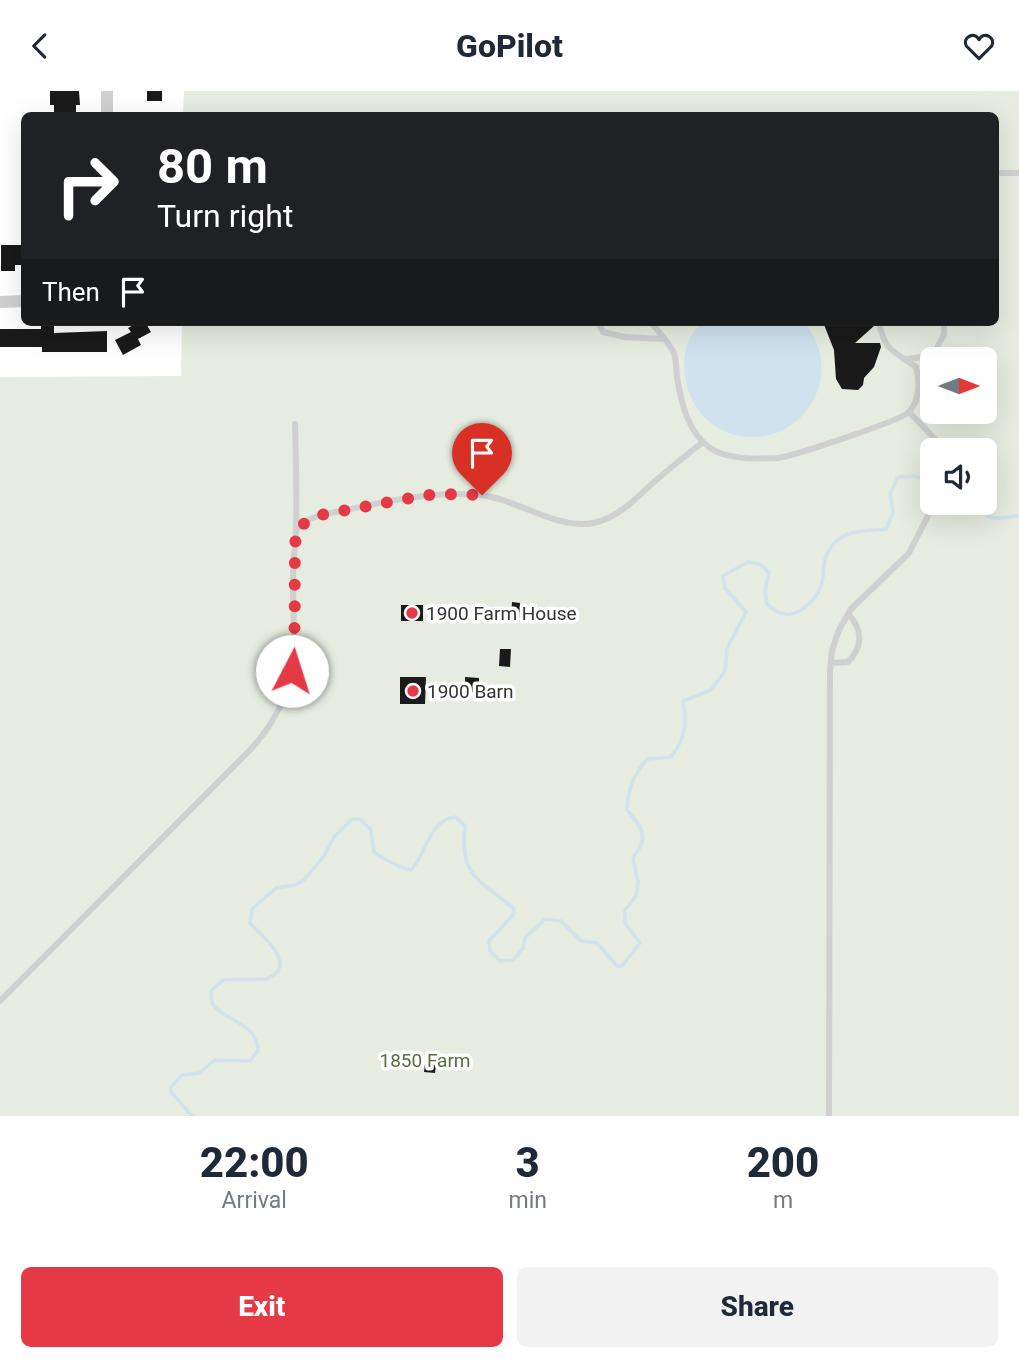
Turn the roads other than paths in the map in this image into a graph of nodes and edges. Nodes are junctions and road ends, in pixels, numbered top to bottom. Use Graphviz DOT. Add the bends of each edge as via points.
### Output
graph roads {
  1 [pos="107,91"];
  2 [pos="107,112"];
  3 [pos="999,173"];
  4 [pos="1019,173"];
  5 [pos="21,301"];
  6 [pos="0,302"];
  7 [pos="600,326"];
  8 [pos="653,326"];
  9 [pos="880,326"];
  10 [pos="944,326"];
  11 [pos="664,339"];
  12 [pos="937,347"];
  13 [pos="920,358"];
  14 [pos="905,359"];
  15 [pos="920,381"];
  16 [pos="909,412"];
  17 [pos="296,424"];
  18 [pos="934,438"];
  19 [pos="703,442"];
  20 [pos="928,515"];
  21 [pos="296,530"];
  22 [pos="848,614"];
  23 [pos="831,663"];
  24 [pos="0,1000"];
  25 [pos="829,1116"];
  1 -- 2 [label="street"];
  3 -- 4 [label="lane"];
  5 -- 6 [label="street"];
  7 -- 11 [label="lane" via="614,335"];
  8 -- 11 [label="lane"];
  9 -- 14 [label="lane" via="892,353"];
  10 -- 12 [label="lane"];
  11 -- 19 [label="lane" via="676,362 680,399"];
  13 -- 14 [label="lane"];
  14 -- 15 [label="lane" via="916,367"];
  15 -- 16 [label="lane"];
  16 -- 18 [label="lane"];
  16 -- 19 [label="lane" via="782,457 729,455"];
  17 -- 21 [label="lane"];
  19 -- 21 [label="lane" via="626,508 594,523 562,521 482,495 439,494 321,515"];
  20 -- 22 [label="lane" via="909,553"];
  21 -- 24 [label="lane" via="296,638 292,671 275,716 251,749"];
  22 -- 23 [label="lane"];
  22 -- 23 [label="lane" via="859,628 859,646 848,662"];
  23 -- 25 [label="lane"];
}
